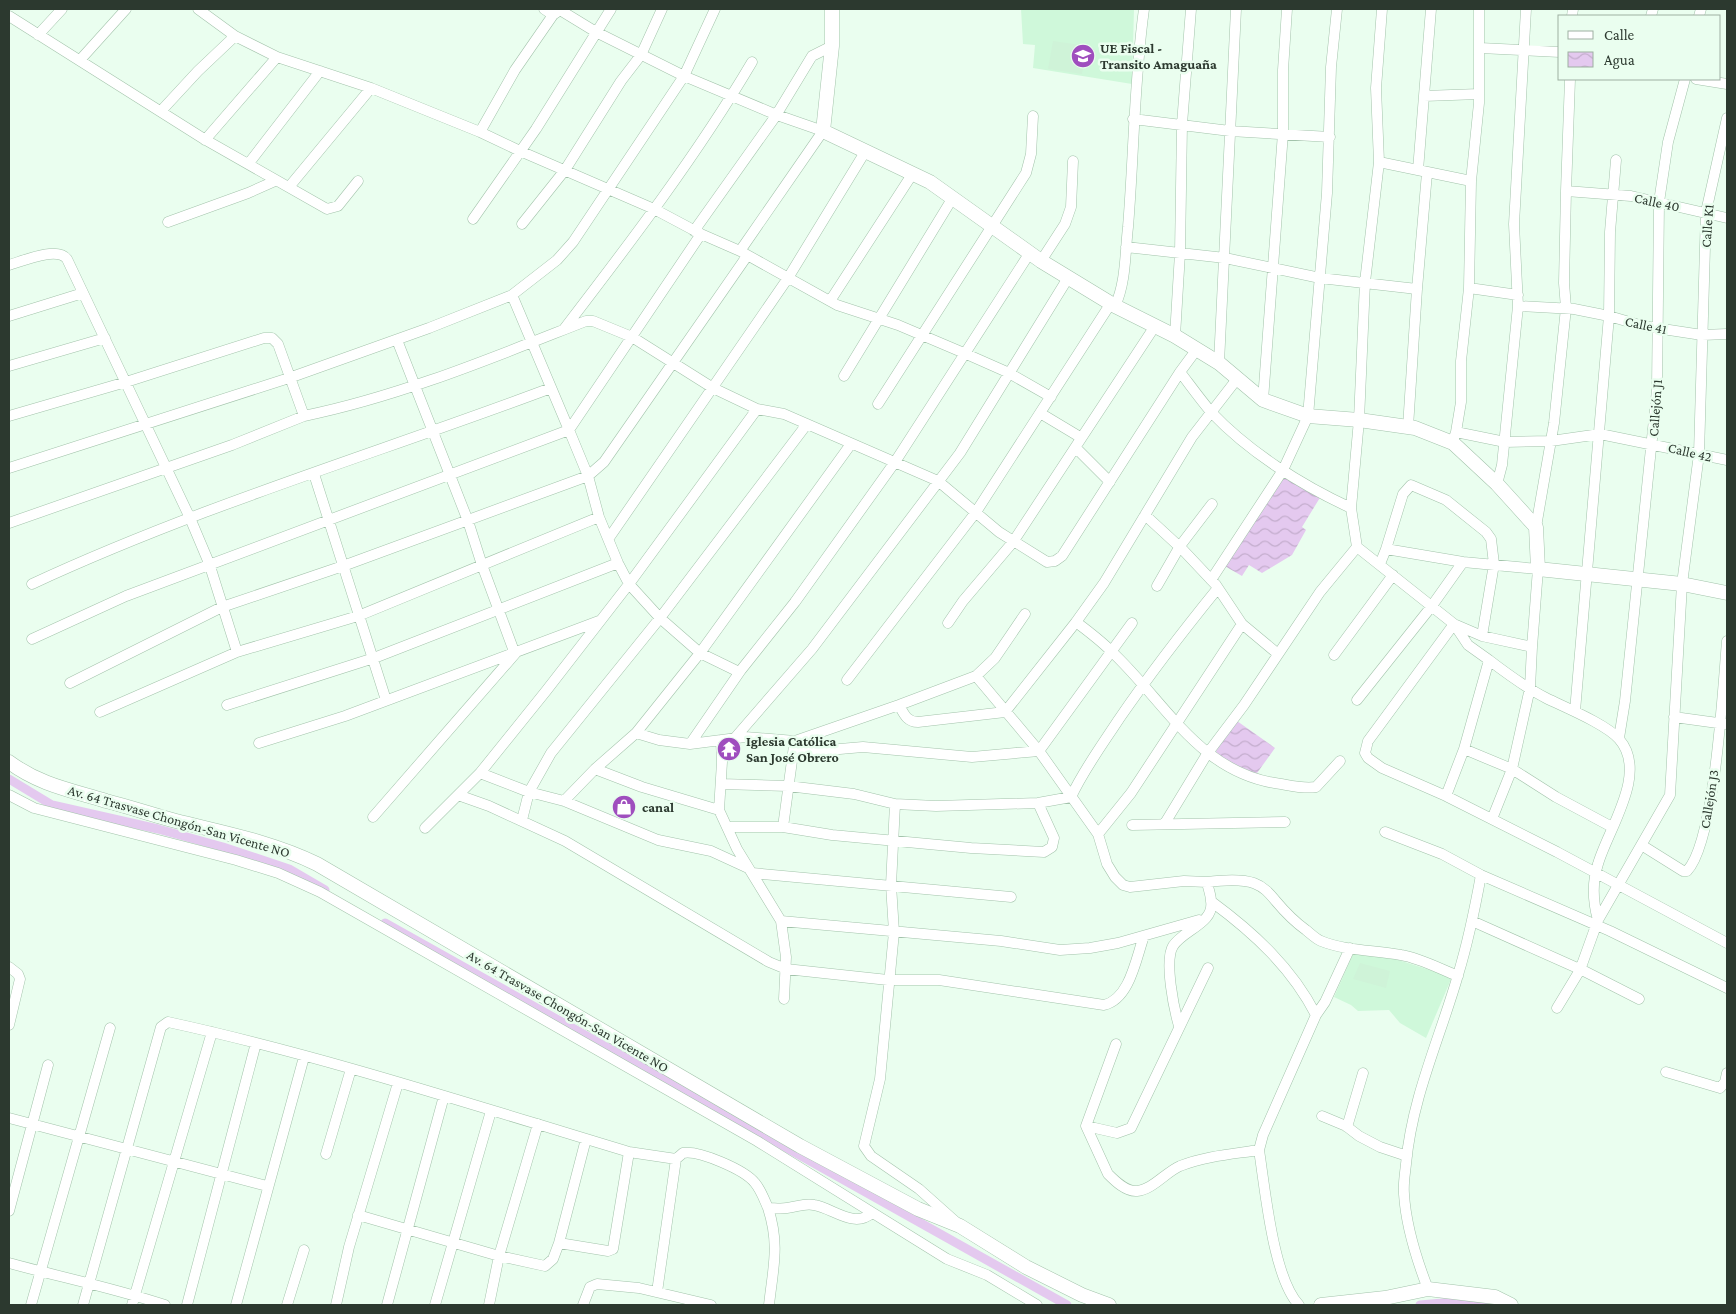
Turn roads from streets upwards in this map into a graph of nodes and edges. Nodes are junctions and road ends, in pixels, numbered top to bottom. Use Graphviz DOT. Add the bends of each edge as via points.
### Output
graph roads {
  1 [pos="62,9"];
  2 [pos="126,9"];
  3 [pos="198,9"];
  4 [pos="544,9"];
  5 [pos="611,9"];
  6 [pos="662,9"];
  7 [pos="715,9"];
  8 [pos="832,9"];
  9 [pos="1144,9"];
  10 [pos="1191,9"];
  11 [pos="1236,9"];
  12 [pos="1287,9"];
  13 [pos="1336,9"];
  14 [pos="1382,9"];
  15 [pos="1431,9"];
  16 [pos="1479,9"];
  17 [pos="1526,9"];
  18 [pos="554,14"];
  19 [pos="9,16"];
  20 [pos="596,32"];
  21 [pos="38,35"];
  22 [pos="235,36"];
  23 [pos="832,46"];
  24 [pos="1480,48"];
  25 [pos="1524,51"];
  26 [pos="1558,52"];
  27 [pos="641,56"];
  28 [pos="277,57"];
  29 [pos="80,60"];
  30 [pos="752,62"];
  31 [pos="320,71"];
  32 [pos="684,76"];
  33 [pos="1570,80"];
  34 [pos="1685,80"];
  35 [pos="1702,80"];
  36 [pos="1727,84"];
  37 [pos="371,88"];
  38 [pos="1479,94"];
  39 [pos="732,95"];
  40 [pos="1424,96"];
  41 [pos="161,111"];
  42 [pos="776,114"];
  43 [pos="1033,116"];
  44 [pos="1727,118"];
  45 [pos="1133,119"];
  46 [pos="1182,124"];
  47 [pos="823,131"];
  48 [pos="1230,131"];
  49 [pos="480,132"];
  50 [pos="1283,133"];
  51 [pos="1330,137"];
  52 [pos="206,140"];
  53 [pos="520,151"];
  54 [pos="865,152"];
  55 [pos="1616,160"];
  56 [pos="1073,161"];
  57 [pos="1379,162"];
  58 [pos="249,163"];
  59 [pos="565,170"];
  60 [pos="1423,172"];
  61 [pos="912,173"];
  62 [pos="276,181"];
  63 [pos="358,181"];
  64 [pos="1471,181"];
  65 [pos="288,187"];
  66 [pos="609,189"];
  67 [pos="1566,191"];
  68 [pos="1612,194"];
  69 [pos="952,199"];
  70 [pos="1659,202"];
  71 [pos="654,209"];
  72 [pos="1706,212"];
  73 [pos="1727,218"];
  74 [pos="473,219"];
  75 [pos="168,222"];
  76 [pos="522,224"];
  77 [pos="992,228"];
  78 [pos="697,232"];
  79 [pos="1126,247"];
  80 [pos="743,253"];
  81 [pos="1180,253"];
  82 [pos="1029,254"];
  83 [pos="1225,258"];
  84 [pos="1041,262"];
  85 [pos="9,265"];
  86 [pos="1273,268"];
  87 [pos="788,278"];
  88 [pos="1068,278"];
  89 [pos="1320,278"];
  90 [pos="1365,282"];
  91 [pos="1469,288"];
  92 [pos="1417,290"];
  93 [pos="83,293"];
  94 [pos="512,294"];
  95 [pos="1518,295"];
  96 [pos="830,301"];
  97 [pos="1113,305"];
  98 [pos="1518,306"];
  99 [pos="1566,308"];
  100 [pos="9,316"];
  101 [pos="1609,316"];
  102 [pos="878,318"];
  103 [pos="1155,326"];
  104 [pos="1659,329"];
  105 [pos="563,330"];
  106 [pos="1727,334"];
  107 [pos="923,335"];
  108 [pos="1702,335"];
  109 [pos="1175,336"];
  110 [pos="632,337"];
  111 [pos="105,338"];
  112 [pos="396,340"];
  113 [pos="534,343"];
  114 [pos="1197,349"];
  115 [pos="964,353"];
  116 [pos="672,362"];
  117 [pos="1220,363"];
  118 [pos="9,366"];
  119 [pos="1180,372"];
  120 [pos="1010,374"];
  121 [pos="844,376"];
  122 [pos="289,378"];
  123 [pos="1237,379"];
  124 [pos="126,382"];
  125 [pos="414,386"];
  126 [pos="551,388"];
  127 [pos="713,388"];
  128 [pos="1051,397"];
  129 [pos="1263,400"];
  130 [pos="878,404"];
  131 [pos="757,409"];
  132 [pos="1211,412"];
  133 [pos="1040,413"];
  134 [pos="9,416"];
  135 [pos="304,416"];
  136 [pos="1308,416"];
  137 [pos="1359,420"];
  138 [pos="807,424"];
  139 [pos="146,425"];
  140 [pos="1408,427"];
  141 [pos="569,430"];
  142 [pos="433,433"];
  143 [pos="1600,434"];
  144 [pos="1080,437"];
  145 [pos="1454,438"];
  146 [pos="1551,441"];
  147 [pos="1505,442"];
  148 [pos="1652,443"];
  149 [pos="851,444"];
  150 [pos="1076,448"];
  151 [pos="1699,454"];
  152 [pos="1727,460"];
  153 [pos="895,462"];
  154 [pos="166,467"];
  155 [pos="9,468"];
  156 [pos="1283,470"];
  157 [pos="314,474"];
  158 [pos="450,475"];
  159 [pos="588,476"];
  160 [pos="938,481"];
  161 [pos="1110,482"];
  162 [pos="1498,484"];
  163 [pos="1212,504"];
  164 [pos="1351,508"];
  165 [pos="976,512"];
  166 [pos="1145,515"];
  167 [pos="599,516"];
  168 [pos="190,518"];
  169 [pos="328,518"];
  170 [pos="468,521"];
  171 [pos="9,523"];
  172 [pos="1536,527"];
  173 [pos="609,538"];
  174 [pos="1012,542"];
  175 [pos="1180,546"];
  176 [pos="1357,546"];
  177 [pos="1386,548"];
  178 [pos="1463,562"];
  179 [pos="209,563"];
  180 [pos="618,563"];
  181 [pos="1380,564"];
  182 [pos="1494,564"];
  183 [pos="482,565"];
  184 [pos="343,566"];
  185 [pos="1538,569"];
  186 [pos="1393,574"];
  187 [pos="1588,574"];
  188 [pos="1211,580"];
  189 [pos="1637,580"];
  190 [pos="32,584"];
  191 [pos="629,584"];
  192 [pos="1682,584"];
  193 [pos="1157,586"];
  194 [pos="1218,588"];
  195 [pos="1727,593"];
  196 [pos="222,607"];
  197 [pos="1431,607"];
  198 [pos="498,610"];
  199 [pos="1025,614"];
  200 [pos="358,616"];
  201 [pos="660,618"];
  202 [pos="600,621"];
  203 [pos="1076,622"];
  204 [pos="948,623"];
  205 [pos="1132,623"];
  206 [pos="1242,624"];
  207 [pos="1454,624"];
  208 [pos="1482,636"];
  209 [pos="32,640"];
  210 [pos="1727,641"];
  211 [pos="1532,647"];
  212 [pos="1112,651"];
  213 [pos="237,652"];
  214 [pos="700,653"];
  215 [pos="515,654"];
  216 [pos="1278,654"];
  217 [pos="1334,655"];
  218 [pos="374,658"];
  219 [pos="1489,660"];
  220 [pos="739,672"];
  221 [pos="976,676"];
  222 [pos="847,680"];
  223 [pos="70,683"];
  224 [pos="1143,685"];
  225 [pos="1530,688"];
  226 [pos="386,700"];
  227 [pos="1357,700"];
  228 [pos="227,705"];
  229 [pos="899,705"];
  230 [pos="1575,711"];
  231 [pos="100,712"];
  232 [pos="1005,712"];
  233 [pos="1674,717"];
  234 [pos="1175,723"];
  235 [pos="1724,724"];
  236 [pos="636,733"];
  237 [pos="1619,738"];
  238 [pos="734,739"];
  239 [pos="721,740"];
  240 [pos="794,740"];
  241 [pos="259,743"];
  242 [pos="690,744"];
  243 [pos="1464,749"];
  244 [pos="1039,751"];
  245 [pos="793,753"];
  246 [pos="1207,754"];
  247 [pos="1340,760"];
  248 [pos="9,762"];
  249 [pos="595,769"];
  250 [pos="1512,770"];
  251 [pos="480,773"];
  252 [pos="721,784"];
  253 [pos="788,786"];
  254 [pos="529,792"];
  255 [pos="9,795"];
  256 [pos="458,795"];
  257 [pos="1446,796"];
  258 [pos="1071,797"];
  259 [pos="564,801"];
  260 [pos="1038,803"];
  261 [pos="896,804"];
  262 [pos="719,810"];
  263 [pos="373,817"];
  264 [pos="1492,819"];
  265 [pos="522,820"];
  266 [pos="1285,822"];
  267 [pos="1165,823"];
  268 [pos="1132,825"];
  269 [pos="727,827"];
  270 [pos="782,827"];
  271 [pos="1612,827"];
  272 [pos="425,828"];
  273 [pos="1386,832"];
  274 [pos="1098,834"];
  275 [pos="892,840"];
  276 [pos="1643,846"];
  277 [pos="750,870"];
  278 [pos="1596,874"];
  279 [pos="1480,875"];
  280 [pos="1207,882"];
  281 [pos="891,885"];
  282 [pos="1620,885"];
  283 [pos="1011,897"];
  284 [pos="1212,902"];
  285 [pos="1207,918"];
  286 [pos="781,921"];
  287 [pos="1472,922"];
  288 [pos="1597,923"];
  289 [pos="894,932"];
  290 [pos="1144,936"];
  291 [pos="1727,943"];
  292 [pos="1350,948"];
  293 [pos="9,967"];
  294 [pos="1208,968"];
  295 [pos="786,969"];
  296 [pos="1580,970"];
  297 [pos="1458,976"];
  298 [pos="888,980"];
  299 [pos="1727,988"];
  300 [pos="784,999"];
  301 [pos="1639,999"];
  302 [pos="1557,1008"];
  303 [pos="1316,1015"];
  304 [pos="9,1025"];
  305 [pos="1179,1026"];
  306 [pos="110,1028"];
  307 [pos="212,1032"];
  308 [pos="256,1043"];
  309 [pos="1116,1044"];
  310 [pos="304,1057"];
  311 [pos="48,1065"];
  312 [pos="351,1069"];
  313 [pos="1666,1072"];
  314 [pos="1364,1073"];
  315 [pos="1727,1073"];
  316 [pos="398,1083"];
  317 [pos="444,1096"];
  318 [pos="491,1111"];
  319 [pos="1322,1116"];
  320 [pos="9,1118"];
  321 [pos="538,1124"];
  322 [pos="32,1125"];
  323 [pos="1086,1126"];
  324 [pos="1348,1127"];
  325 [pos="80,1138"];
  326 [pos="586,1139"];
  327 [pos="127,1149"];
  328 [pos="1260,1150"];
  329 [pos="629,1152"];
  330 [pos="326,1154"];
  331 [pos="1407,1156"];
  332 [pos="676,1159"];
  333 [pos="173,1161"];
  334 [pos="221,1175"];
  335 [pos="267,1186"];
  336 [pos="768,1208"];
  337 [pos="9,1210"];
  338 [pos="872,1214"];
  339 [pos="358,1215"];
  340 [pos="960,1226"];
  341 [pos="408,1231"];
  342 [pos="453,1243"];
  343 [pos="559,1243"];
  344 [pos="304,1250"];
  345 [pos="499,1256"];
  346 [pos="9,1263"];
  347 [pos="41,1272"];
  348 [pos="88,1285"];
  349 [pos="1428,1289"];
  350 [pos="657,1292"];
  351 [pos="134,1300"];
  352 [pos="691,1302"];
  353 [pos="31,1305"];
  354 [pos="83,1305"];
  355 [pos="164,1305"];
  356 [pos="188,1305"];
  357 [pos="236,1305"];
  358 [pos="286,1305"];
  359 [pos="336,1305"];
  360 [pos="387,1305"];
  361 [pos="435,1305"];
  362 [pos="489,1305"];
  363 [pos="583,1305"];
  364 [pos="711,1305"];
  365 [pos="769,1305"];
  366 [pos="1037,1305"];
  367 [pos="1109,1305"];
  368 [pos="1299,1305"];
  369 [pos="1322,1305"];
  370 [pos="1512,1305"];
  1 -- 21 [label="street"];
  2 -- 29 [label="street"];
  3 -- 22 [label="street"];
  4 -- 18 [label="street"];
  5 -- 20 [label="street"];
  6 -- 27 [label="street"];
  7 -- 32 [label="street"];
  8 -- 23 [label="street"];
  9 -- 45 [label="street"];
  10 -- 46 [label="street"];
  11 -- 48 [label="street"];
  12 -- 50 [label="street"];
  13 -- 51 [label="street"];
  14 -- 57 [label="street" via="1376,88"];
  15 -- 40 [label="street"];
  16 -- 24 [label="street"];
  17 -- 25 [label="street"];
  18 -- 20 [label="street" via="565,11"];
  18 -- 49 [label="street" via="514,70"];
  19 -- 21 [label="street"];
  20 -- 27 [label="street"];
  20 -- 53 [label="street"];
  21 -- 29 [label="street"];
  22 -- 28 [label="street"];
  22 -- 41 [label="street"];
  23 -- 42 [label="street" via="812,56"];
  23 -- 47 [label="street"];
  24 -- 25 [label="street"];
  24 -- 38 [label="street"];
  25 -- 26 [label="street"];
  25 -- 95 [label="street" via="1514,224"];
  27 -- 32 [label="street"];
  27 -- 59 [label="street" via="621,80"];
  28 -- 31 [label="street"];
  28 -- 52 [label="street"];
  29 -- 41 [label="street"];
  30 -- 39 [label="street"];
  31 -- 37 [label="street"];
  31 -- 58 [label="street"];
  32 -- 39 [label="street"];
  32 -- 66 [label="street"];
  33 -- 67 [label="street"];
  34 -- 70 [label="street, Callejón J1" via="1668,142"];
  35 -- 36 [label="street"];
  37 -- 49 [label="street"];
  37 -- 65 [label="street"];
  38 -- 40 [label="street"];
  38 -- 64 [label="street"];
  39 -- 42 [label="street"];
  39 -- 71 [label="street"];
  40 -- 60 [label="street"];
  41 -- 52 [label="street"];
  42 -- 47 [label="street"];
  42 -- 78 [label="street"];
  43 -- 77 [label="street" via="1031,154 1026,173"];
  44 -- 72 [label="street, Calle K1"];
  45 -- 46 [label="street"];
  45 -- 79 [label="street"];
  46 -- 48 [label="street"];
  46 -- 81 [label="street"];
  47 -- 54 [label="street"];
  47 -- 80 [label="street"];
  48 -- 50 [label="street"];
  48 -- 83 [label="street"];
  49 -- 53 [label="street"];
  50 -- 51 [label="street"];
  50 -- 86 [label="street"];
  51 -- 89 [label="street"];
  52 -- 58 [label="street"];
  53 -- 59 [label="street"];
  53 -- 74 [label="street"];
  54 -- 61 [label="street"];
  54 -- 87 [label="street"];
  55 -- 68 [label="street"];
  56 -- 84 [label="street" via="1072,207"];
  57 -- 60 [label="street"];
  57 -- 90 [label="street"];
  58 -- 62 [label="street"];
  59 -- 66 [label="street"];
  59 -- 76 [label="street"];
  60 -- 64 [label="street"];
  60 -- 92 [label="street"];
  61 -- 69 [label="street"];
  61 -- 96 [label="street"];
  62 -- 65 [label="street"];
  62 -- 75 [label="street"];
  63 -- 65 [label="street" via="333,208 327,208"];
  64 -- 91 [label="street"];
  66 -- 71 [label="street"];
  66 -- 94 [label="street" via="565,252"];
  67 -- 68 [label="street, Calle 40"];
  67 -- 99 [label="street"];
  68 -- 70 [label="street, Calle 40"];
  68 -- 101 [label="street"];
  69 -- 77 [label="street"];
  69 -- 102 [label="street"];
  70 -- 72 [label="street, Calle 40"];
  70 -- 104 [label="street, Callejón J1"];
  71 -- 78 [label="street"];
  71 -- 105 [label="street"];
  72 -- 73 [label="street, Calle 40"];
  72 -- 108 [label="street, Calle K1"];
  77 -- 82 [label="street"];
  77 -- 107 [label="street"];
  78 -- 80 [label="street"];
  78 -- 110 [label="street"];
  79 -- 81 [label="street"];
  79 -- 97 [label="street" via="1121,294"];
  80 -- 87 [label="street"];
  80 -- 116 [label="street"];
  81 -- 83 [label="street"];
  81 -- 109 [label="street"];
  82 -- 84 [label="street"];
  82 -- 115 [label="street"];
  83 -- 86 [label="street"];
  83 -- 117 [label="street"];
  84 -- 88 [label="street"];
  85 -- 93 [label="street" via="60,253 67,259"];
  86 -- 89 [label="street"];
  86 -- 129 [label="street"];
  87 -- 96 [label="street"];
  87 -- 127 [label="street"];
  88 -- 97 [label="street"];
  88 -- 120 [label="street"];
  89 -- 90 [label="street"];
  89 -- 136 [label="street"];
  90 -- 92 [label="street"];
  90 -- 137 [label="street"];
  91 -- 95 [label="street"];
  91 -- 145 [label="street" via="1461,360 1461,402"];
  92 -- 140 [label="street"];
  93 -- 100 [label="street"];
  93 -- 111 [label="street"];
  94 -- 112 [label="street"];
  94 -- 113 [label="street"];
  95 -- 98 [label="street"];
  96 -- 102 [label="street"];
  97 -- 103 [label="street"];
  97 -- 128 [label="street"];
  98 -- 99 [label="street, Calle 41"];
  98 -- 147 [label="street"];
  99 -- 101 [label="street, Calle 41"];
  99 -- 146 [label="street"];
  101 -- 104 [label="street, Calle 41"];
  101 -- 143 [label="street"];
  102 -- 107 [label="street"];
  102 -- 121 [label="street"];
  103 -- 109 [label="street"];
  103 -- 144 [label="street"];
  104 -- 108 [label="street, Calle 41"];
  104 -- 148 [label="street, Callejón J1"];
  105 -- 110 [label="street" via="593,321"];
  105 -- 113 [label="street"];
  106 -- 108 [label="street, Calle 41"];
  107 -- 115 [label="street"];
  107 -- 130 [label="street"];
  108 -- 151 [label="street, Calle K1"];
  109 -- 114 [label="street"];
  110 -- 116 [label="street"];
  110 -- 141 [label="street"];
  111 -- 118 [label="street"];
  111 -- 124 [label="street"];
  112 -- 122 [label="street"];
  112 -- 125 [label="street"];
  113 -- 125 [label="street"];
  113 -- 126 [label="street"];
  114 -- 117 [label="street"];
  114 -- 119 [label="street"];
  115 -- 120 [label="street"];
  115 -- 153 [label="street"];
  116 -- 127 [label="street"];
  116 -- 159 [label="street" via="604,462"];
  117 -- 123 [label="street"];
  119 -- 132 [label="street"];
  119 -- 161 [label="street"];
  120 -- 128 [label="street"];
  120 -- 160 [label="street" via="960,453"];
  122 -- 124 [label="street" via="278,344 272,338 264,338"];
  122 -- 135 [label="street"];
  122 -- 139 [label="street"];
  123 -- 129 [label="street"];
  123 -- 132 [label="street"];
  124 -- 134 [label="street"];
  124 -- 139 [label="street"];
  125 -- 135 [label="street"];
  125 -- 142 [label="street"];
  126 -- 141 [label="street"];
  126 -- 142 [label="street"];
  127 -- 131 [label="street"];
  127 -- 173 [label="street"];
  128 -- 133 [label="street"];
  129 -- 136 [label="street"];
  131 -- 138 [label="street" via="784,414"];
  131 -- 191 [label="street"];
  132 -- 156 [label="street"];
  132 -- 166 [label="street" via="1192,437"];
  133 -- 144 [label="street"];
  133 -- 165 [label="street"];
  135 -- 154 [label="street"];
  136 -- 137 [label="street"];
  136 -- 156 [label="street"];
  137 -- 140 [label="street"];
  137 -- 164 [label="street"];
  138 -- 149 [label="street"];
  138 -- 201 [label="street"];
  139 -- 154 [label="street"];
  139 -- 155 [label="street"];
  140 -- 145 [label="street"];
  141 -- 158 [label="street"];
  141 -- 159 [label="street"];
  142 -- 157 [label="street"];
  142 -- 158 [label="street"];
  143 -- 146 [label="street, Calle 42"];
  143 -- 148 [label="street, Calle 42"];
  143 -- 187 [label="street"];
  144 -- 150 [label="street"];
  145 -- 147 [label="street, Calle 42"];
  145 -- 162 [label="street"];
  146 -- 147 [label="street, Calle 42"];
  146 -- 172 [label="street"];
  147 -- 162 [label="street"];
  148 -- 151 [label="street, Calle 42"];
  148 -- 189 [label="street, Callejón J1"];
  149 -- 153 [label="street"];
  149 -- 214 [label="street"];
  150 -- 161 [label="street"];
  150 -- 174 [label="street"];
  151 -- 152 [label="street, Calle 42"];
  151 -- 192 [label="street, Calle K1"];
  153 -- 160 [label="street"];
  153 -- 220 [label="street" via="795,602"];
  154 -- 168 [label="street"];
  154 -- 171 [label="street"];
  156 -- 164 [label="street"];
  156 -- 188 [label="street"];
  157 -- 168 [label="street"];
  157 -- 169 [label="street"];
  158 -- 169 [label="street"];
  158 -- 170 [label="street"];
  159 -- 167 [label="street"];
  159 -- 170 [label="street"];
  160 -- 165 [label="street"];
  160 -- 238 [label="street" via="812,649"];
  161 -- 174 [label="street" via="1062,556 1055,561 1047,562"];
  162 -- 172 [label="street"];
  163 -- 175 [label="street"];
  164 -- 176 [label="street"];
  165 -- 174 [label="street"];
  165 -- 222 [label="street"];
  166 -- 175 [label="street"];
  166 -- 203 [label="street"];
  167 -- 173 [label="street"];
  167 -- 183 [label="street"];
  168 -- 179 [label="street"];
  168 -- 190 [label="street" via="108,549"];
  169 -- 179 [label="street"];
  169 -- 184 [label="street"];
  170 -- 183 [label="street"];
  170 -- 184 [label="street"];
  172 -- 185 [label="street"];
  173 -- 180 [label="street"];
  174 -- 204 [label="street"];
  175 -- 188 [label="street"];
  175 -- 193 [label="street"];
  176 -- 181 [label="street"];
  176 -- 216 [label="street" via="1320,592"];
  177 -- 178 [label="street"];
  177 -- 181 [label="street"];
  177 -- 182 [label="street" via="1403,494 1411,485 1446,500 1486,532 1491,539"];
  178 -- 182 [label="street"];
  178 -- 197 [label="street"];
  179 -- 196 [label="street"];
  179 -- 209 [label="street" via="126,596"];
  180 -- 191 [label="street"];
  180 -- 198 [label="street"];
  181 -- 186 [label="street"];
  182 -- 185 [label="street"];
  182 -- 208 [label="street"];
  183 -- 198 [label="street"];
  183 -- 200 [label="street"];
  184 -- 196 [label="street"];
  184 -- 200 [label="street"];
  185 -- 187 [label="street"];
  185 -- 211 [label="street"];
  186 -- 197 [label="street"];
  186 -- 217 [label="street"];
  187 -- 189 [label="street"];
  187 -- 230 [label="street"];
  188 -- 194 [label="street"];
  189 -- 192 [label="street"];
  189 -- 237 [label="street, Callejón J1"];
  191 -- 201 [label="street"];
  191 -- 202 [label="street"];
  192 -- 195 [label="street"];
  192 -- 233 [label="street, Calle K1"];
  194 -- 206 [label="street"];
  194 -- 224 [label="street" via="1179,634"];
  196 -- 213 [label="street"];
  196 -- 223 [label="street"];
  197 -- 207 [label="street"];
  197 -- 227 [label="street"];
  198 -- 215 [label="street"];
  198 -- 218 [label="street"];
  199 -- 221 [label="street" via="995,658"];
  200 -- 213 [label="street"];
  200 -- 218 [label="street"];
  201 -- 214 [label="street"];
  201 -- 254 [label="street" via="551,753"];
  202 -- 215 [label="street"];
  202 -- 251 [label="street"];
  203 -- 212 [label="street"];
  203 -- 232 [label="street"];
  205 -- 212 [label="street"];
  206 -- 216 [label="street"];
  206 -- 234 [label="street"];
  207 -- 208 [label="street"];
  207 -- 219 [label="street" via="1468,645"];
  207 -- 257 [label="street" via="1365,747 1368,758 1382,768"];
  208 -- 211 [label="street"];
  210 -- 235 [label="street, Callejón J3"];
  211 -- 225 [label="street"];
  212 -- 224 [label="street"];
  212 -- 244 [label="street"];
  213 -- 231 [label="street"];
  214 -- 220 [label="street"];
  214 -- 236 [label="street"];
  215 -- 226 [label="street"];
  215 -- 263 [label="street"];
  216 -- 246 [label="street"];
  218 -- 226 [label="street"];
  218 -- 228 [label="street"];
  219 -- 225 [label="street"];
  219 -- 243 [label="street"];
  220 -- 242 [label="street"];
  221 -- 229 [label="street"];
  221 -- 232 [label="street"];
  224 -- 234 [label="street"];
  224 -- 258 [label="street" via="1081,776"];
  225 -- 230 [label="street"];
  225 -- 250 [label="street"];
  226 -- 241 [label="street"];
  229 -- 232 [label="street" via="911,722"];
  229 -- 240 [label="street"];
  230 -- 237 [label="street"];
  232 -- 244 [label="street"];
  233 -- 235 [label="street"];
  233 -- 276 [label="street, Calle K1" via="1670,795"];
  234 -- 246 [label="street"];
  234 -- 274 [label="street" via="1131,793"];
  235 -- 276 [label="street, Callejón J3" via="1706,827 1691,867 1683,871"];
  236 -- 242 [label="street"];
  236 -- 249 [label="street"];
  237 -- 271 [label="street" via="1626,752 1630,777 1628,795"];
  238 -- 239 [label="street"];
  238 -- 240 [label="street"];
  239 -- 242 [label="street"];
  239 -- 252 [label="street"];
  240 -- 245 [label="street"];
  243 -- 250 [label="street"];
  243 -- 257 [label="street"];
  244 -- 245 [label="street" via="972,757 863,747"];
  244 -- 258 [label="street"];
  245 -- 253 [label="street"];
  246 -- 247 [label="street" via="1249,778 1310,788 1320,785"];
  246 -- 267 [label="street"];
  248 -- 340 [label="street, Av. 64 Trasvase Chongón-San Vicente NO" via="49,785 247,837 301,856 800,1146 918,1209"];
  249 -- 259 [label="street"];
  249 -- 262 [label="street"];
  250 -- 264 [label="street"];
  250 -- 271 [label="street"];
  251 -- 254 [label="street"];
  251 -- 256 [label="street"];
  252 -- 253 [label="street"];
  252 -- 262 [label="street"];
  253 -- 261 [label="street" via="854,794"];
  253 -- 270 [label="street"];
  254 -- 259 [label="street"];
  254 -- 265 [label="street"];
  255 -- 338 [label="street" via="34,808 278,873 320,892 756,1141"];
  256 -- 265 [label="street"];
  256 -- 272 [label="street"];
  257 -- 264 [label="street"];
  258 -- 260 [label="street"];
  258 -- 274 [label="street"];
  259 -- 277 [label="street" via="658,840 711,851"];
  260 -- 261 [label="street"];
  260 -- 275 [label="street" via="1054,838 1052,848 1044,852"];
  261 -- 275 [label="street"];
  262 -- 269 [label="street"];
  264 -- 278 [label="street"];
  265 -- 295 [label="street" via="565,841"];
  266 -- 267 [label="street"];
  267 -- 268 [label="street"];
  269 -- 270 [label="street"];
  269 -- 277 [label="street"];
  270 -- 275 [label="street"];
  271 -- 278 [label="street"];
  273 -- 279 [label="street" via="1442,854"];
  274 -- 280 [label="street" via="1107,864 1123,885"];
  275 -- 281 [label="street"];
  276 -- 282 [label="street, Calle K1"];
  277 -- 281 [label="street"];
  277 -- 286 [label="street"];
  278 -- 282 [label="street"];
  278 -- 288 [label="street" via="1594,903"];
  279 -- 287 [label="street"];
  279 -- 288 [label="street"];
  280 -- 284 [label="street"];
  280 -- 292 [label="street" via="1247,880 1257,883 1300,926 1320,941"];
  281 -- 283 [label="street"];
  281 -- 289 [label="street"];
  282 -- 288 [label="street, Calle K1"];
  282 -- 291 [label="street"];
  284 -- 285 [label="street"];
  284 -- 303 [label="street" via="1287,968"];
  285 -- 290 [label="street"];
  285 -- 305 [label="street" via="1172,947 1171,996"];
  286 -- 289 [label="street"];
  286 -- 295 [label="street"];
  287 -- 296 [label="street"];
  287 -- 297 [label="street"];
  288 -- 296 [label="street, Calle K1"];
  288 -- 299 [label="street"];
  289 -- 290 [label="street" via="1001,941 1060,950 1090,948"];
  289 -- 298 [label="street"];
  290 -- 298 [label="street" via="1122,994 1113,1003 1104,1005 939,980"];
  292 -- 297 [label="street" via="1402,955"];
  292 -- 303 [label="street"];
  293 -- 304 [label="street" via="20,979"];
  294 -- 305 [label="street"];
  295 -- 298 [label="street"];
  295 -- 300 [label="street"];
  296 -- 301 [label="street"];
  296 -- 302 [label="street, Calle K1"];
  297 -- 331 [label="street" via="1413,1111"];
  298 -- 340 [label="street" via="880,1080 864,1146 872,1156 940,1206"];
  303 -- 328 [label="street" via="1263,1135"];
  305 -- 323 [label="street" via="1131,1128 1117,1133"];
  306 -- 325 [label="street"];
  307 -- 308 [label="street"];
  307 -- 327 [label="street" via="168,1022 161,1027"];
  307 -- 333 [label="street"];
  308 -- 310 [label="street"];
  308 -- 334 [label="street"];
  309 -- 323 [label="street"];
  310 -- 312 [label="street"];
  310 -- 335 [label="street"];
  311 -- 322 [label="street"];
  312 -- 316 [label="street"];
  312 -- 330 [label="street"];
  313 -- 315 [label="street" via="1720,1088 1726,1082"];
  314 -- 324 [label="street"];
  316 -- 317 [label="street"];
  316 -- 339 [label="street"];
  317 -- 318 [label="street"];
  317 -- 341 [label="street"];
  318 -- 321 [label="street"];
  318 -- 342 [label="street"];
  319 -- 324 [label="street"];
  320 -- 322 [label="street"];
  321 -- 326 [label="street"];
  321 -- 345 [label="street"];
  322 -- 325 [label="street"];
  322 -- 337 [label="street"];
  323 -- 328 [label="street" via="1108,1174 1130,1190 1145,1189 1166,1174 1206,1158"];
  324 -- 331 [label="street" via="1380,1147"];
  325 -- 327 [label="street"];
  325 -- 347 [label="street"];
  326 -- 329 [label="street"];
  326 -- 343 [label="street"];
  327 -- 333 [label="street"];
  327 -- 348 [label="street"];
  328 -- 368 [label="street" via="1280,1269"];
  329 -- 332 [label="street"];
  329 -- 343 [label="street" via="612,1249"];
  331 -- 349 [label="street" via="1404,1193 1412,1246"];
  332 -- 336 [label="street" via="686,1152 736,1169 755,1183"];
  332 -- 350 [label="street"];
  333 -- 334 [label="street"];
  333 -- 351 [label="street"];
  334 -- 335 [label="street"];
  334 -- 356 [label="street"];
  335 -- 357 [label="street"];
  336 -- 338 [label="street" via="786,1209 814,1204 854,1219"];
  336 -- 365 [label="street" via="775,1228 776,1248"];
  338 -- 366 [label="street" via="947,1259 987,1276"];
  339 -- 341 [label="street"];
  339 -- 359 [label="street"];
  340 -- 367 [label="street, Av. 64 Trasvase Chongón-San Vicente NO" via="1026,1267"];
  341 -- 342 [label="street"];
  341 -- 360 [label="street"];
  342 -- 345 [label="street"];
  342 -- 361 [label="street"];
  343 -- 345 [label="street" via="553,1259 545,1266"];
  344 -- 358 [label="street"];
  345 -- 362 [label="street"];
  346 -- 347 [label="street"];
  347 -- 348 [label="street"];
  347 -- 353 [label="street"];
  348 -- 351 [label="street"];
  348 -- 354 [label="street"];
  349 -- 369 [label="street"];
  349 -- 370 [label="street" via="1495,1297"];
  350 -- 352 [label="street"];
  350 -- 363 [label="street" via="596,1284 590,1287"];
  351 -- 355 [label="street"];
  352 -- 364 [label="street"];
}
